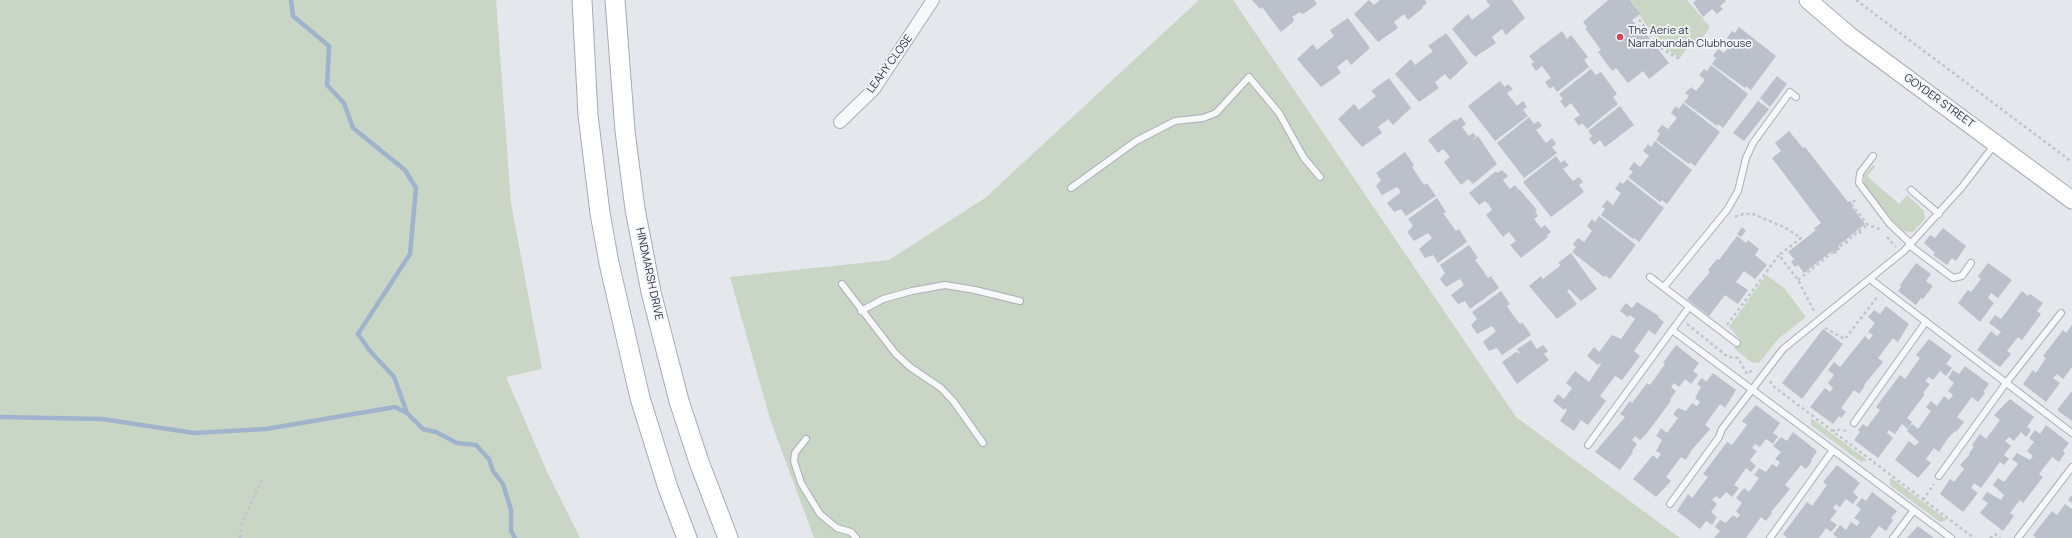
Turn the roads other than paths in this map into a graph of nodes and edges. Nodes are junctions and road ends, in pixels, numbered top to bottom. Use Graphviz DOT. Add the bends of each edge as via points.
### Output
graph roads {
  1 [pos="582,0"];
  2 [pos="615,0"];
  3 [pos="932,0"];
  4 [pos="1808,0"];
  5 [pos="1796,97"];
  6 [pos="840,122"];
  7 [pos="1996,142"];
  8 [pos="1873,156"];
  9 [pos="1320,177"];
  10 [pos="1071,188"];
  11 [pos="1911,190"];
  12 [pos="2072,200"];
  13 [pos="1939,214"];
  14 [pos="1910,244"];
  15 [pos="1971,263"];
  16 [pos="1650,277"];
  17 [pos="1870,279"];
  18 [pos="842,284"];
  19 [pos="1664,288"];
  20 [pos="1020,302"];
  21 [pos="1689,307"];
  22 [pos="861,310"];
  23 [pos="2061,313"];
  24 [pos="1925,323"];
  25 [pos="1672,330"];
  26 [pos="1737,343"];
  27 [pos="2006,383"];
  28 [pos="1753,389"];
  29 [pos="1854,423"];
  30 [pos="2072,433"];
  31 [pos="806,439"];
  32 [pos="983,442"];
  33 [pos="1588,445"];
  34 [pos="1833,450"];
  35 [pos="2072,467"];
  36 [pos="1939,476"];
  37 [pos="1670,504"];
  38 [pos="1914,510"];
  39 [pos="687,538"];
  40 [pos="728,538"];
  41 [pos="856,538"];
  42 [pos="1770,538"];
  43 [pos="1893,538"];
  44 [pos="1951,538"];
  45 [pos="2018,538"];
  1 -- 39 [label="main road" via="588,115 610,270 640,398 668,488"];
  2 -- 40 [label="main road, HINDMARSH DRIVE" via="625,131 635,209 652,292 679,401"];
  3 -- 6 [label="street, LEAHY CLOSE" via="874,90"];
  4 -- 7 [label="street, GOYDER STREET" via="1850,36"];
  5 -- 19 [label="lane" via="1790,92 1753,143 1746,158 1738,191 1723,214"];
  7 -- 12 [label="street, GOYDER STREET"];
  7 -- 13 [label="lane"];
  8 -- 14 [label="lane" via="1860,173 1859,184 1892,226"];
  9 -- 10 [label="lane" via="1304,158 1279,113 1249,77 1216,113 1203,118 1175,121 1136,141"];
  11 -- 13 [label="lane"];
  13 -- 14 [label="lane"];
  14 -- 15 [label="lane" via="1953,278 1962,276"];
  14 -- 17 [label="lane"];
  16 -- 19 [label="lane"];
  17 -- 24 [label="lane"];
  17 -- 28 [label="lane" via="1788,343"];
  18 -- 22 [label="lane"];
  19 -- 21 [label="lane"];
  20 -- 22 [label="lane" via="945,285 897,295"];
  21 -- 25 [label="lane"];
  21 -- 26 [label="lane"];
  22 -- 32 [label="lane" via="895,353 954,402"];
  23 -- 27 [label="lane"];
  24 -- 27 [label="lane"];
  24 -- 29 [label="lane"];
  25 -- 28 [label="lane"];
  25 -- 33 [label="lane"];
  27 -- 30 [label="lane"];
  27 -- 36 [label="lane"];
  28 -- 34 [label="lane"];
  28 -- 37 [label="lane"];
  31 -- 41 [label="lane" via="796,453 794,461 801,483 820,514 837,528 851,532"];
  34 -- 38 [label="lane"];
  34 -- 42 [label="lane"];
  35 -- 45 [label="lane"];
  38 -- 43 [label="lane"];
  38 -- 44 [label="lane"];
}
